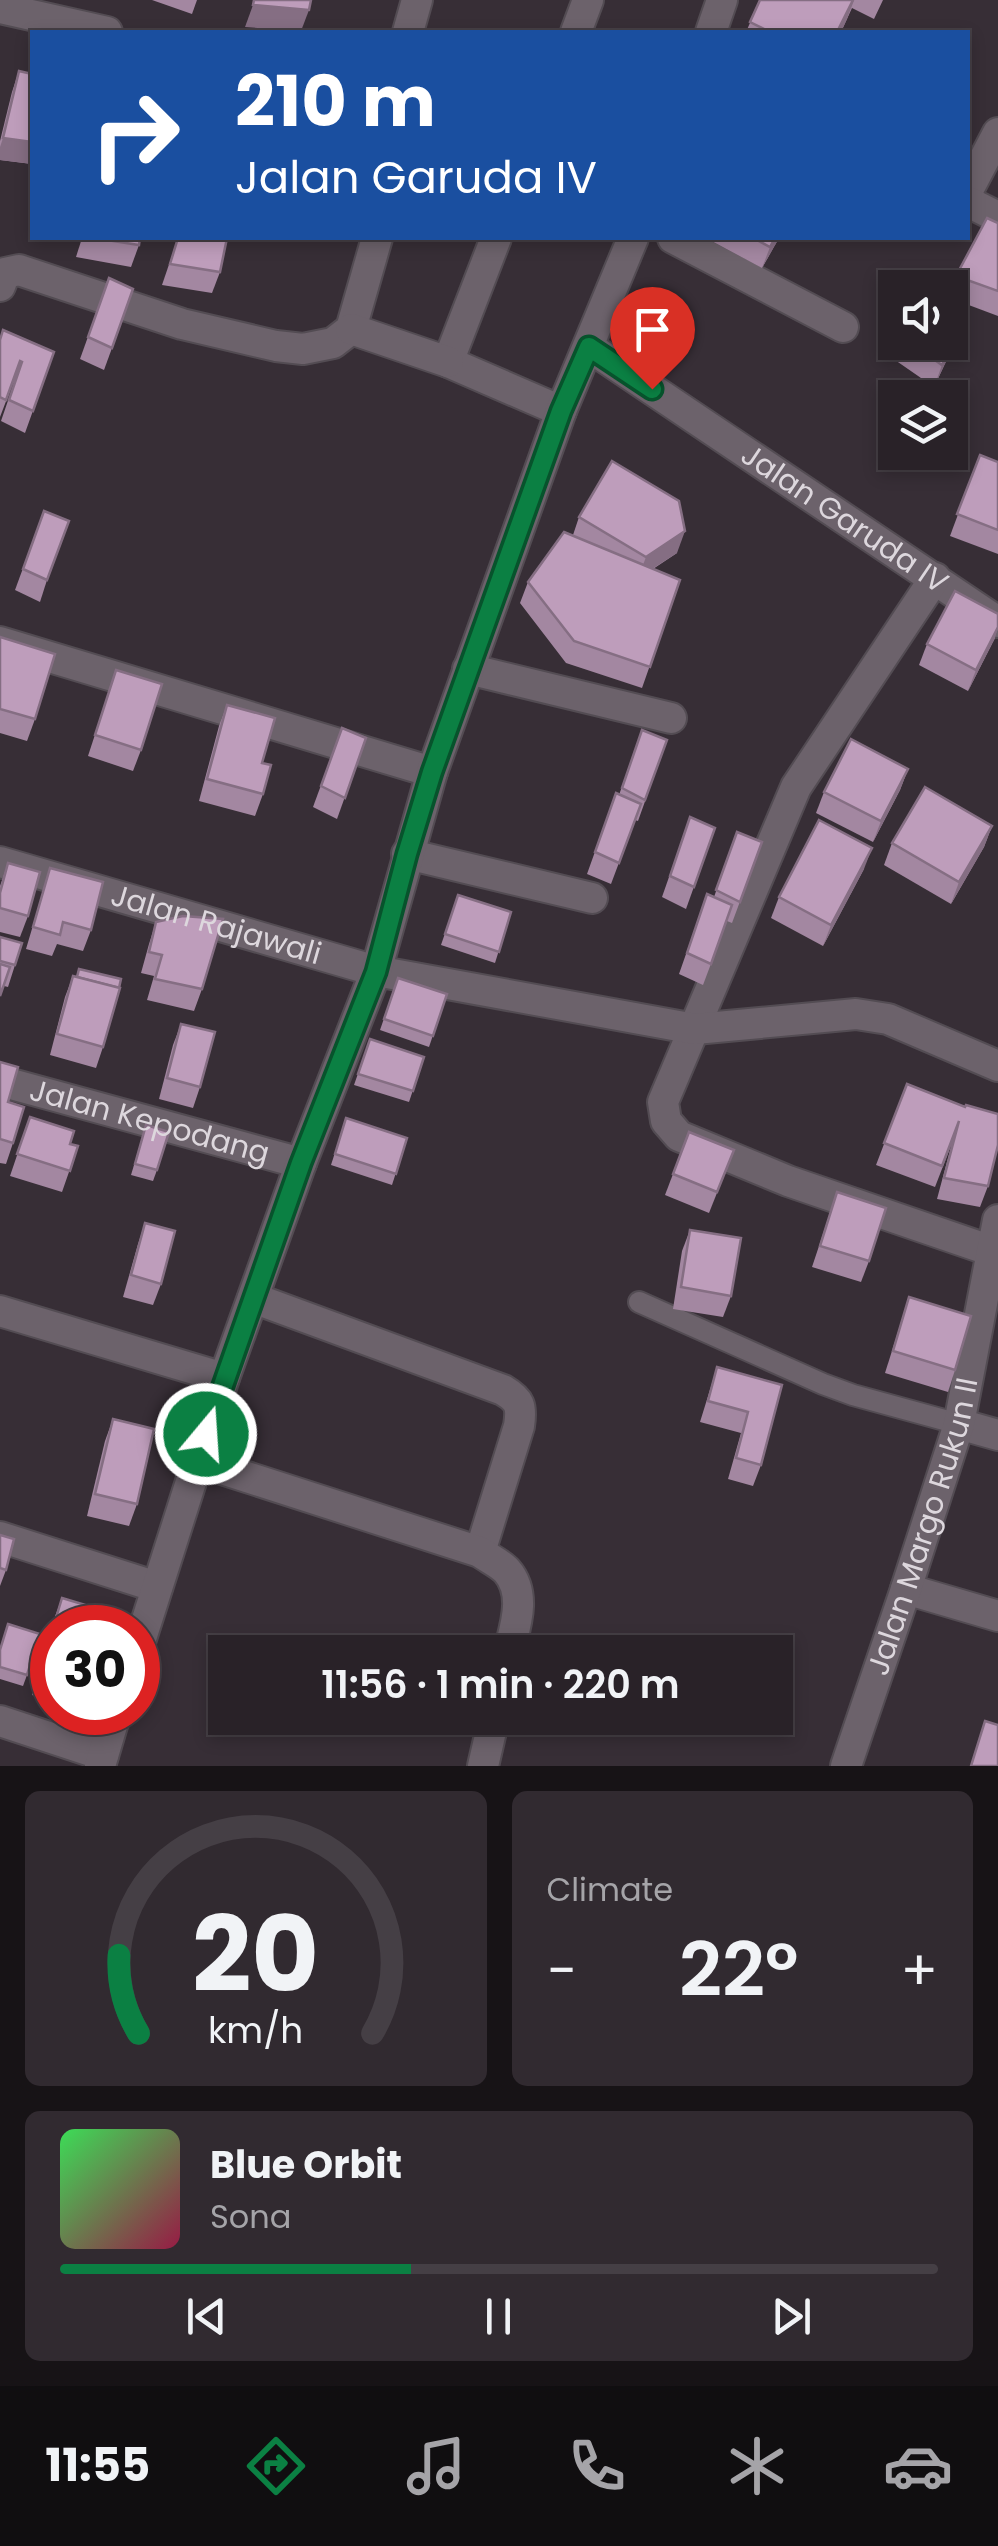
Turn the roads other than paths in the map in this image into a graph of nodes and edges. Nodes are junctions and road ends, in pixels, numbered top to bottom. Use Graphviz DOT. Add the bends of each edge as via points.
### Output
graph roads {
  1 [pos="417,0"];
  2 [pos="588,0"];
  3 [pos="722,0"];
  4 [pos="0,8"];
  5 [pos="97,30"];
  6 [pos="409,30"];
  7 [pos="577,30"];
  8 [pos="713,30"];
  9 [pos="998,133"];
  10 [pos="970,186"];
  11 [pos="970,203"];
  12 [pos="998,217"];
  13 [pos="376,240"];
  14 [pos="495,240"];
  15 [pos="632,240"];
  16 [pos="677,240"];
  17 [pos="0,286"];
  18 [pos="844,327"];
  19 [pos="351,330"];
  20 [pos="589,347"];
  21 [pos="448,362"];
  22 [pos="561,411"];
  23 [pos="934,578"];
  24 [pos="998,622"];
  25 [pos="0,642"];
  26 [pos="468,669"];
  27 [pos="671,718"];
  28 [pos="432,772"];
  29 [pos="407,854"];
  30 [pos="0,862"];
  31 [pos="592,898"];
  32 [pos="376,972"];
  33 [pos="695,1029"];
  34 [pos="998,1066"];
  35 [pos="0,1081"];
  36 [pos="301,1163"];
  37 [pos="998,1220"];
  38 [pos="995,1252"];
  39 [pos="253,1298"];
  40 [pos="639,1302"];
  41 [pos="0,1311"];
  42 [pos="224,1378"];
  43 [pos="958,1424"];
  44 [pos="998,1436"];
  45 [pos="196,1461"];
  46 [pos="0,1537"];
  47 [pos="480,1552"];
  48 [pos="157,1587"];
  49 [pos="906,1588"];
  50 [pos="151,1605"];
  51 [pos="998,1616"];
  52 [pos="513,1635"];
  53 [pos="0,1721"];
  54 [pos="109,1735"];
  55 [pos="490,1735"];
  56 [pos="101,1761"];
  57 [pos="858,1763"];
  58 [pos="483,1766"];
  1 -- 6 [label="street"];
  2 -- 7 [label="street"];
  3 -- 8 [label="street"];
  4 -- 5 [label="street"];
  9 -- 10 [label="street"];
  11 -- 12 [label="street"];
  13 -- 19 [label="street"];
  14 -- 21 [label="street"];
  15 -- 20 [label="street"];
  16 -- 18 [label="street"];
  17 -- 19 [label="street" via="5,273 19,270 182,324 276,346 333,343"];
  19 -- 21 [label="street"];
  20 -- 22 [label="street"];
  20 -- 23 [label="street, Jalan Garuda IV"];
  21 -- 22 [label="street"];
  22 -- 26 [label="street"];
  23 -- 24 [label="street, Jalan Garuda IV"];
  23 -- 33 [label="street" via="796,787"];
  25 -- 28 [label="street"];
  26 -- 27 [label="street"];
  26 -- 28 [label="street"];
  28 -- 29 [label="street"];
  29 -- 31 [label="street"];
  29 -- 32 [label="street"];
  30 -- 32 [label="street, Jalan Rajawali"];
  32 -- 33 [label="street, Jalan Rajawali"];
  32 -- 36 [label="street"];
  33 -- 34 [label="street, Jalan Rajawali" via="856,1014 888,1019"];
  33 -- 38 [label="street" via="663,1102 666,1121 679,1136"];
  35 -- 36 [label="street, Jalan Kepodang"];
  36 -- 39 [label="street"];
  37 -- 38 [label="street, Jalan Margo Rukun II"];
  38 -- 43 [label="street, Jalan Margo Rukun II"];
  39 -- 42 [label="street"];
  39 -- 47 [label="street" via="518,1399 520,1426"];
  40 -- 43 [label="lane" via="823,1384"];
  41 -- 42 [label="street"];
  42 -- 45 [label="street"];
  43 -- 44 [label="street"];
  43 -- 49 [label="street, Jalan Margo Rukun II"];
  45 -- 47 [label="street"];
  45 -- 48 [label="street"];
  46 -- 48 [label="street"];
  47 -- 52 [label="street" via="507,1570 516,1586"];
  48 -- 50 [label="street"];
  49 -- 51 [label="street"];
  49 -- 57 [label="street, Jalan Margo Rukun II"];
  53 -- 56 [label="street"];
  54 -- 56 [label="street"];
  55 -- 58 [label="street"];
}
